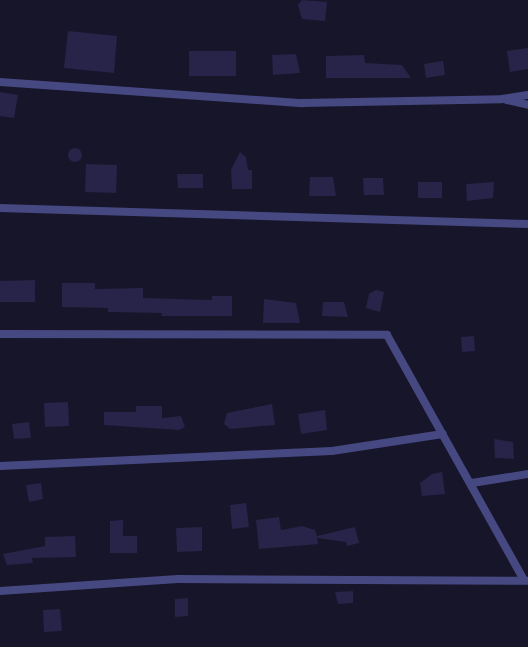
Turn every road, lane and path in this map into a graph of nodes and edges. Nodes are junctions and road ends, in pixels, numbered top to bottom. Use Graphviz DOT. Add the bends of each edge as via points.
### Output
graph roads {
  1 [pos="0,82"];
  2 [pos="528,95"];
  3 [pos="502,99"];
  4 [pos="528,105"];
  5 [pos="0,208"];
  6 [pos="528,224"];
  7 [pos="0,334"];
  8 [pos="443,434"];
  9 [pos="0,466"];
  10 [pos="528,474"];
  11 [pos="472,483"];
  12 [pos="526,580"];
  13 [pos="0,591"];
  1 -- 3 [label="street" via="302,103"];
  2 -- 3 [label="street"];
  3 -- 4 [label="street"];
  5 -- 6 [label="street"];
  7 -- 8 [label="street" via="387,335"];
  8 -- 9 [label="street" via="332,451"];
  8 -- 11 [label="street"];
  10 -- 11 [label="street"];
  11 -- 12 [label="street"];
  12 -- 13 [label="street" via="178,579"];
}
